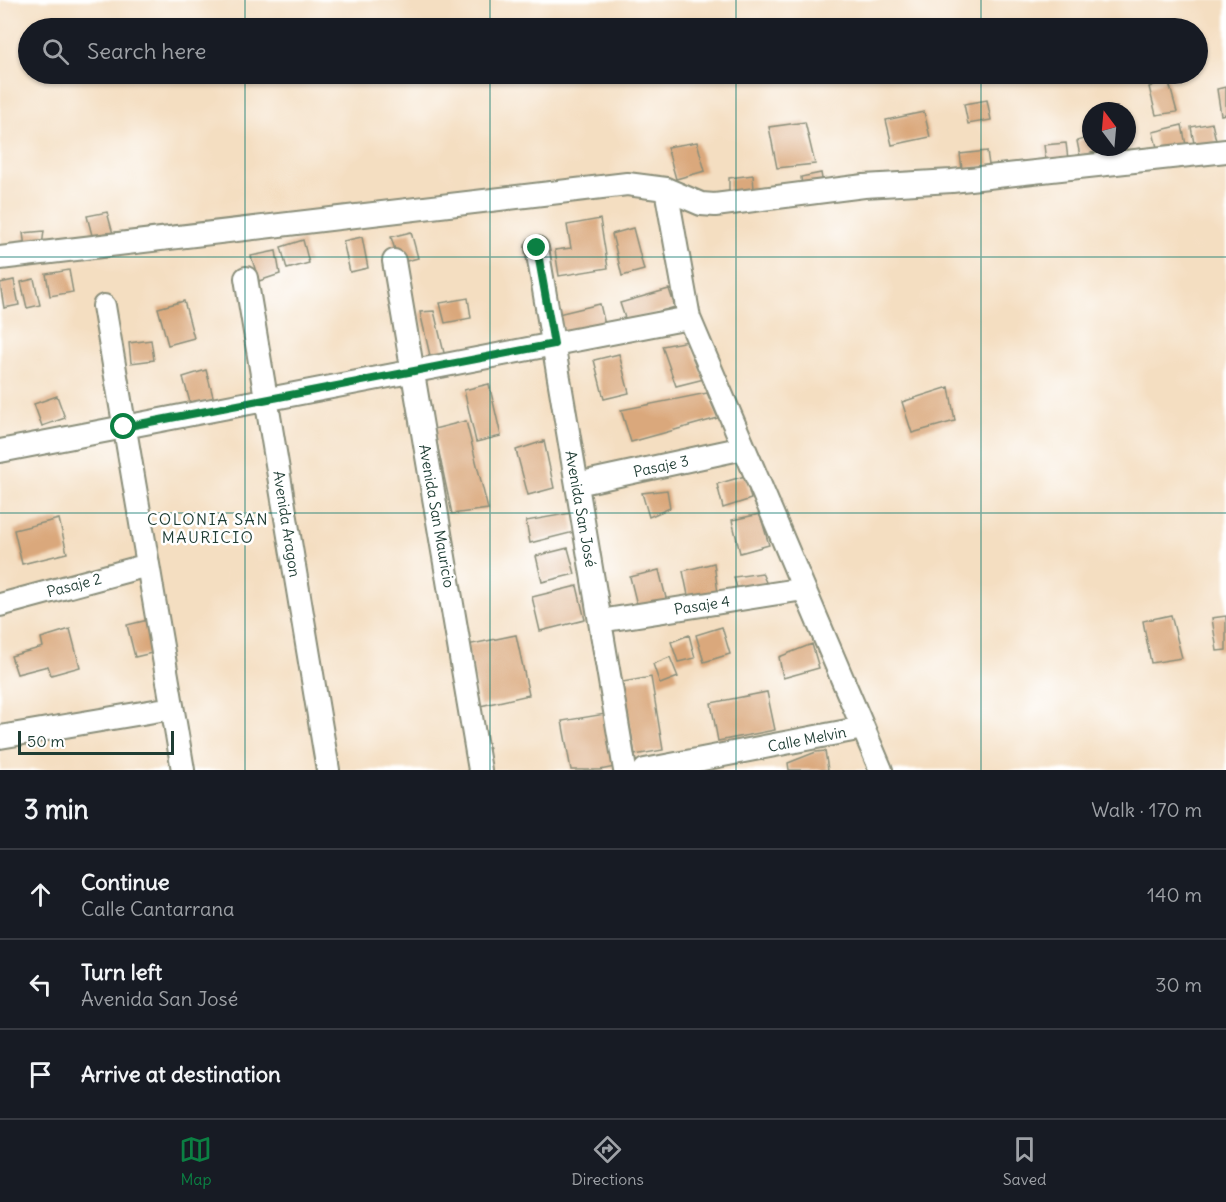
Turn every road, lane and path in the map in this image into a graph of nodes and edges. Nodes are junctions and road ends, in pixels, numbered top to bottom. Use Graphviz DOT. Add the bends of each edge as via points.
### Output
graph roads {
  1 [pos="1226,151"];
  2 [pos="666,189"];
  3 [pos="537,248"];
  4 [pos="0,258"];
  5 [pos="394,261"];
  6 [pos="246,278"];
  7 [pos="104,306"];
  8 [pos="689,318"];
  9 [pos="554,344"];
  10 [pos="412,372"];
  11 [pos="266,399"];
  12 [pos="124,427"];
  13 [pos="744,448"];
  14 [pos="0,451"];
  15 [pos="577,484"];
  16 [pos="148,565"];
  17 [pos="804,589"];
  18 [pos="0,605"];
  19 [pos="600,621"];
  20 [pos="172,708"];
  21 [pos="863,728"];
  22 [pos="0,737"];
  23 [pos="183,770"];
  24 [pos="328,770"];
  25 [pos="480,770"];
  26 [pos="625,770"];
  27 [pos="645,770"];
  28 [pos="880,770"];
  1 -- 2 [label="street" via="864,186 715,205 701,204"];
  2 -- 4 [label="street" via="627,184"];
  2 -- 8 [label="street"];
  3 -- 9 [label="street, Avenida San José"];
  5 -- 10 [label="street, Avenida San Mauricio"];
  6 -- 11 [label="street, Avenida Aragon"];
  7 -- 12 [label="street"];
  8 -- 9 [label="street"];
  8 -- 13 [label="street"];
  9 -- 10 [label="street"];
  9 -- 15 [label="street, Avenida San José"];
  10 -- 11 [label="street"];
  10 -- 25 [label="street, Avenida San Mauricio"];
  11 -- 12 [label="street"];
  11 -- 24 [label="street, Avenida Aragon"];
  12 -- 14 [label="street"];
  12 -- 16 [label="street"];
  13 -- 15 [label="street, Pasaje 3"];
  13 -- 17 [label="street"];
  15 -- 19 [label="street, Avenida San José"];
  16 -- 18 [label="street, Pasaje 2"];
  16 -- 20 [label="street"];
  17 -- 19 [label="street, Pasaje 4"];
  17 -- 21 [label="street"];
  19 -- 26 [label="street, Avenida San José"];
  20 -- 22 [label="street"];
  20 -- 23 [label="street"];
  21 -- 27 [label="street, Calle Melvin"];
  21 -- 28 [label="street"];
}
